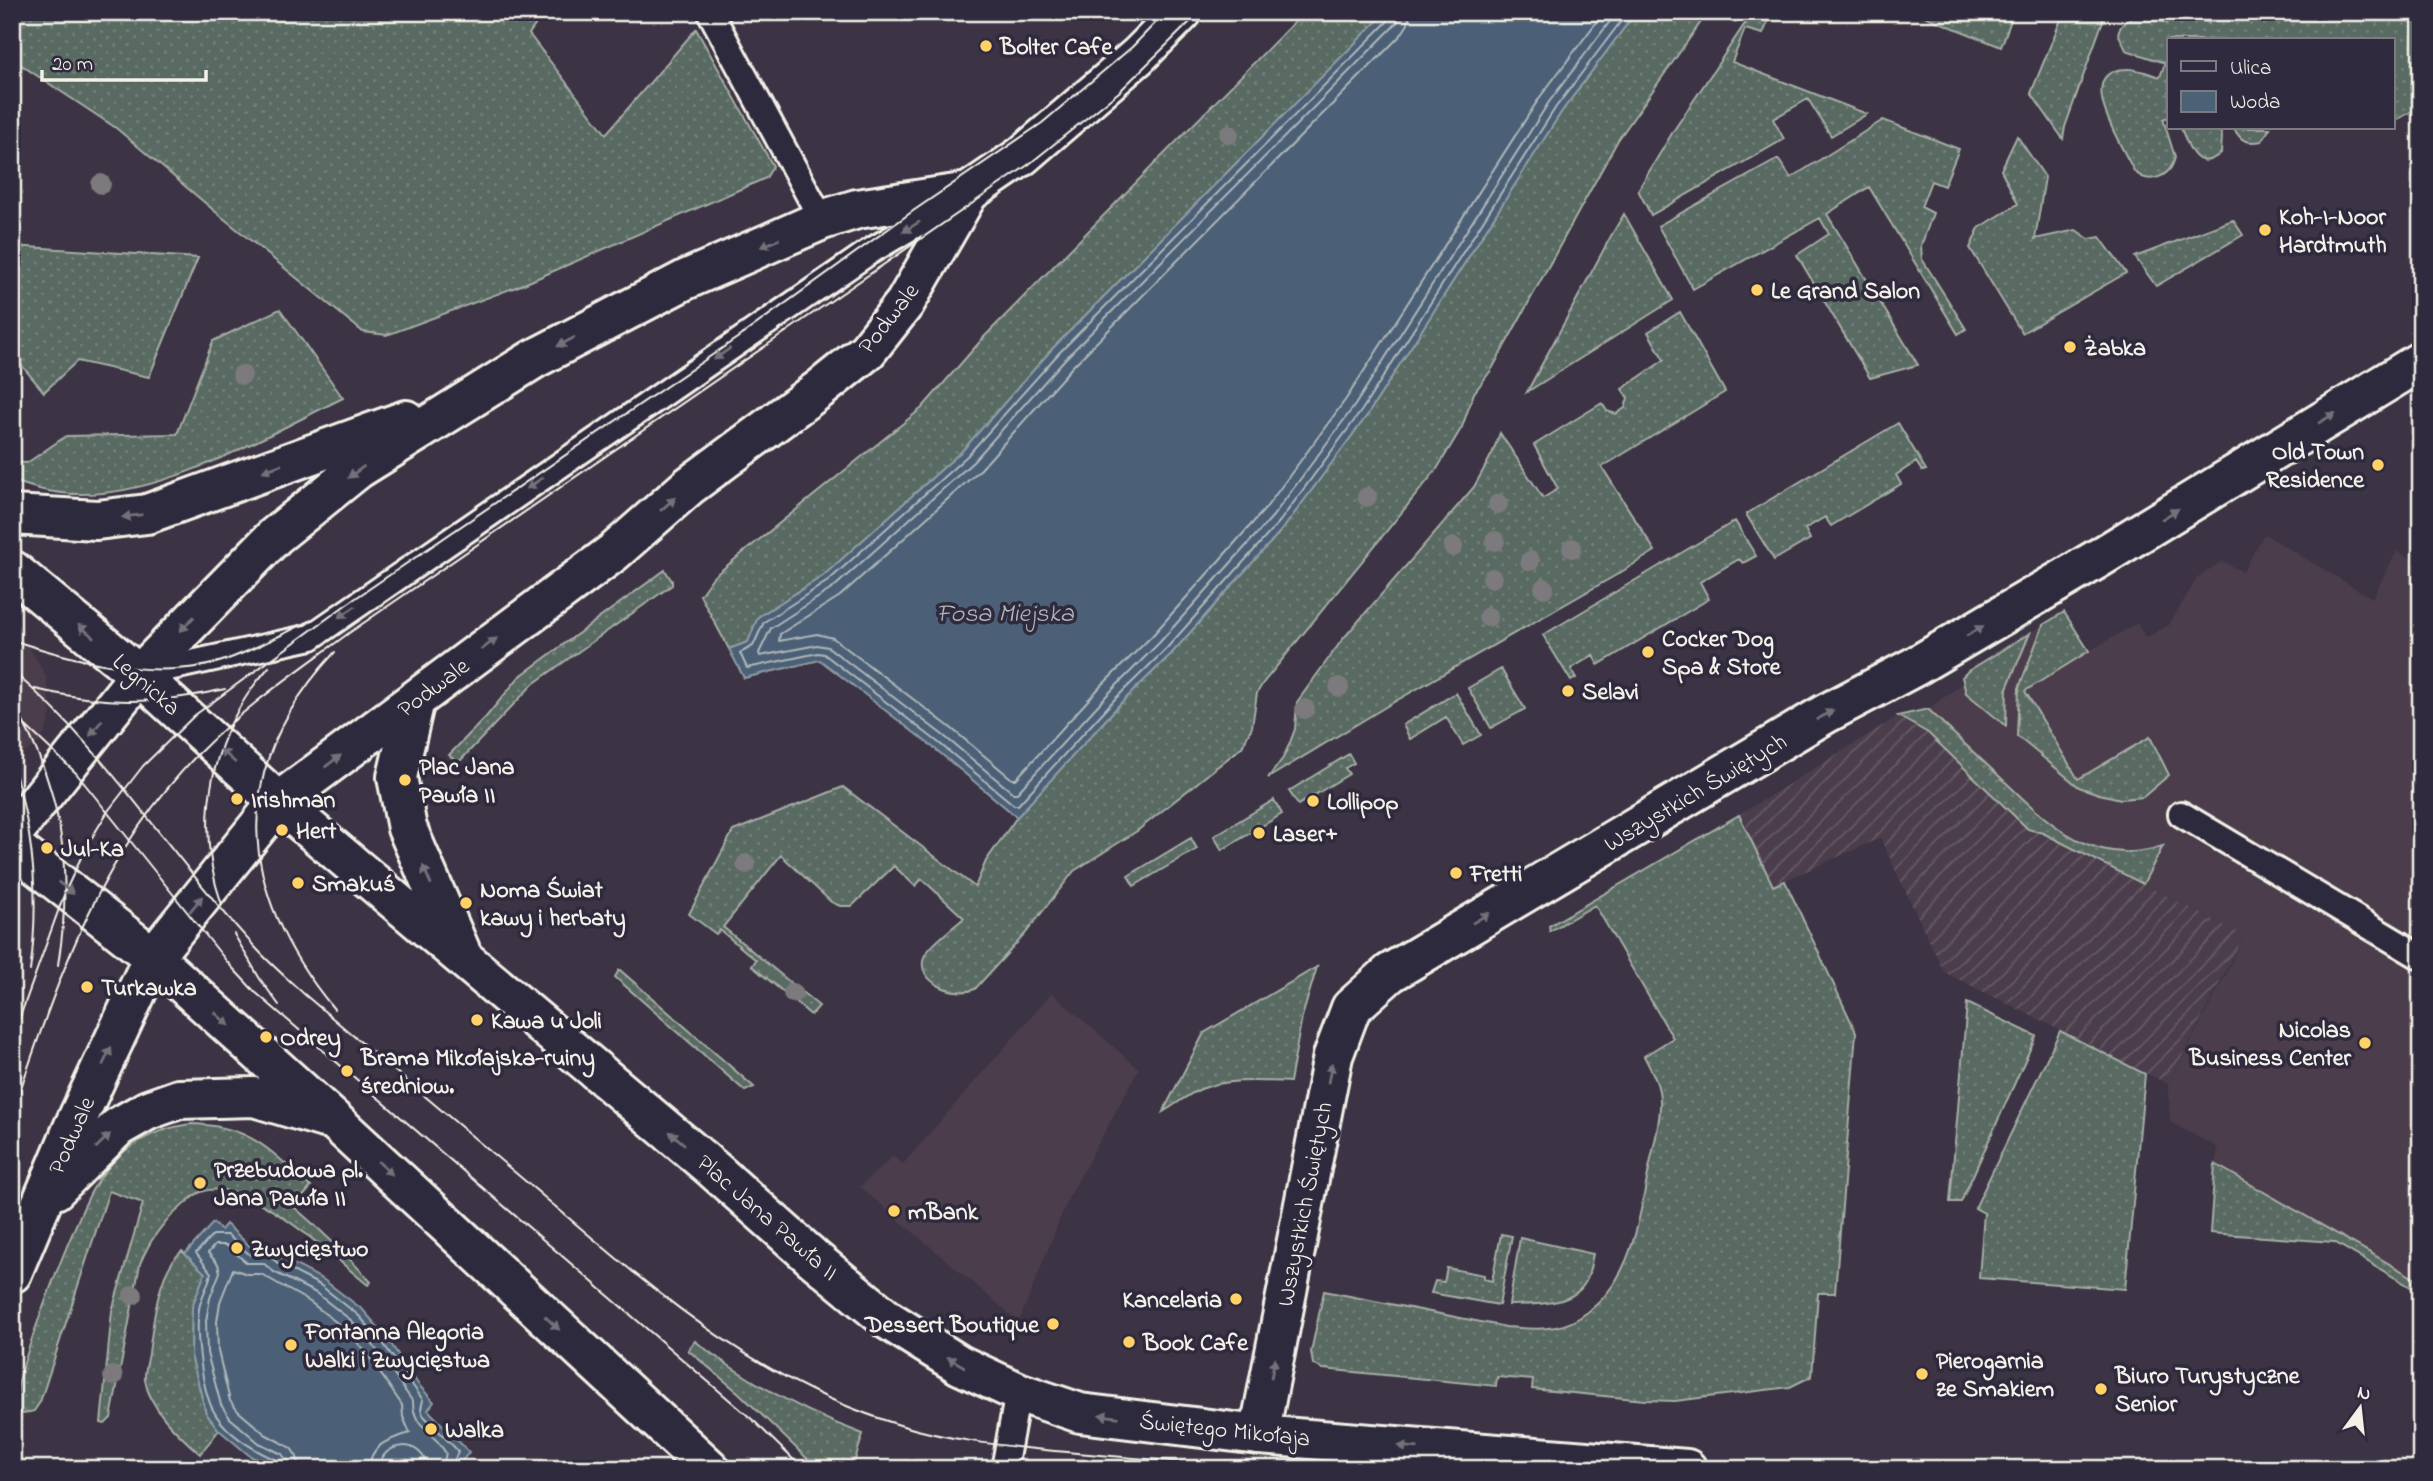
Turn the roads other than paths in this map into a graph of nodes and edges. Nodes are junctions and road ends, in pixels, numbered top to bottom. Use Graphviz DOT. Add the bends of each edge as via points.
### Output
graph roads {
  1 [pos="710,12"];
  2 [pos="1182,12"];
  3 [pos="969,192"];
  4 [pos="822,220"];
  5 [pos="2421,361"];
  6 [pos="475,395"];
  7 [pos="12,515"];
  8 [pos="12,570"];
  9 [pos="139,675"];
  10 [pos="415,700"];
  11 [pos="278,802"];
  12 [pos="2181,814"];
  13 [pos="12,834"];
  14 [pos="12,846"];
  15 [pos="153,957"];
  16 [pos="2421,957"];
  17 [pos="464,960"];
  18 [pos="336,1122"];
  19 [pos="39,1208"];
  20 [pos="12,1273"];
  21 [pos="1018,1391"];
  22 [pos="1259,1435"];
  23 [pos="709,1469"];
  24 [pos="1004,1469"];
  25 [pos="1687,1469"];
  1 -- 4 [label="lane"];
  2 -- 3 [label="main road, Podwale" via="1022,156"];
  3 -- 4 [label="main road, Podwale" via="857,209"];
  3 -- 9 [label="lane, one-way" via="869,253 311,637"];
  10 -- 3 [label="main road, Podwale, one-way" via="614,552 689,486 867,351 905,303"];
  4 -- 6 [label="main road, Podwale, one-way" via="685,280"];
  22 -- 5 [label="main road, Wszystkich Świętych, one-way" via="1333,1056 1351,1008 1390,973 1825,714 2087,565"];
  6 -- 7 [label="main road, one-way" via="147,514 97,520"];
  6 -- 9 [label="main road, Podwale, one-way" via="358,469 275,536"];
  9 -- 8 [label="main road, Legnicka, one-way"];
  11 -- 9 [label="main road, Legnicka, one-way"];
  9 -- 13 [label="main road, Podwale, one-way"];
  11 -- 10 [label="main road, Podwale, one-way"];
  17 -- 10 [label="main road, one-way" via="407,828 397,777"];
  15 -- 11 [label="main road, Podwale, one-way"];
  11 -- 17 [label="main road, Plac Jana Pawła II"];
  12 -- 16 [label="lane"];
  14 -- 15 [label="main road, one-way"];
  15 -- 18 [label="main road, one-way"];
  19 -- 15 [label="main road, Podwale, one-way"];
  21 -- 17 [label="main road, Plac Jana Pawła II, one-way" via="960,1365 888,1320"];
  19 -- 18 [label="main road, one-way" via="118,1127 179,1099 254,1097"];
  18 -- 23 [label="main road, one-way"];
  19 -- 20 [label="main road, Podwale"];
  22 -- 21 [label="main road, Świętego Mikołaja, one-way" via="1080,1413"];
  21 -- 24 [label="lane"];
  25 -- 22 [label="main road, Świętego Mikołaja, one-way"];
}
